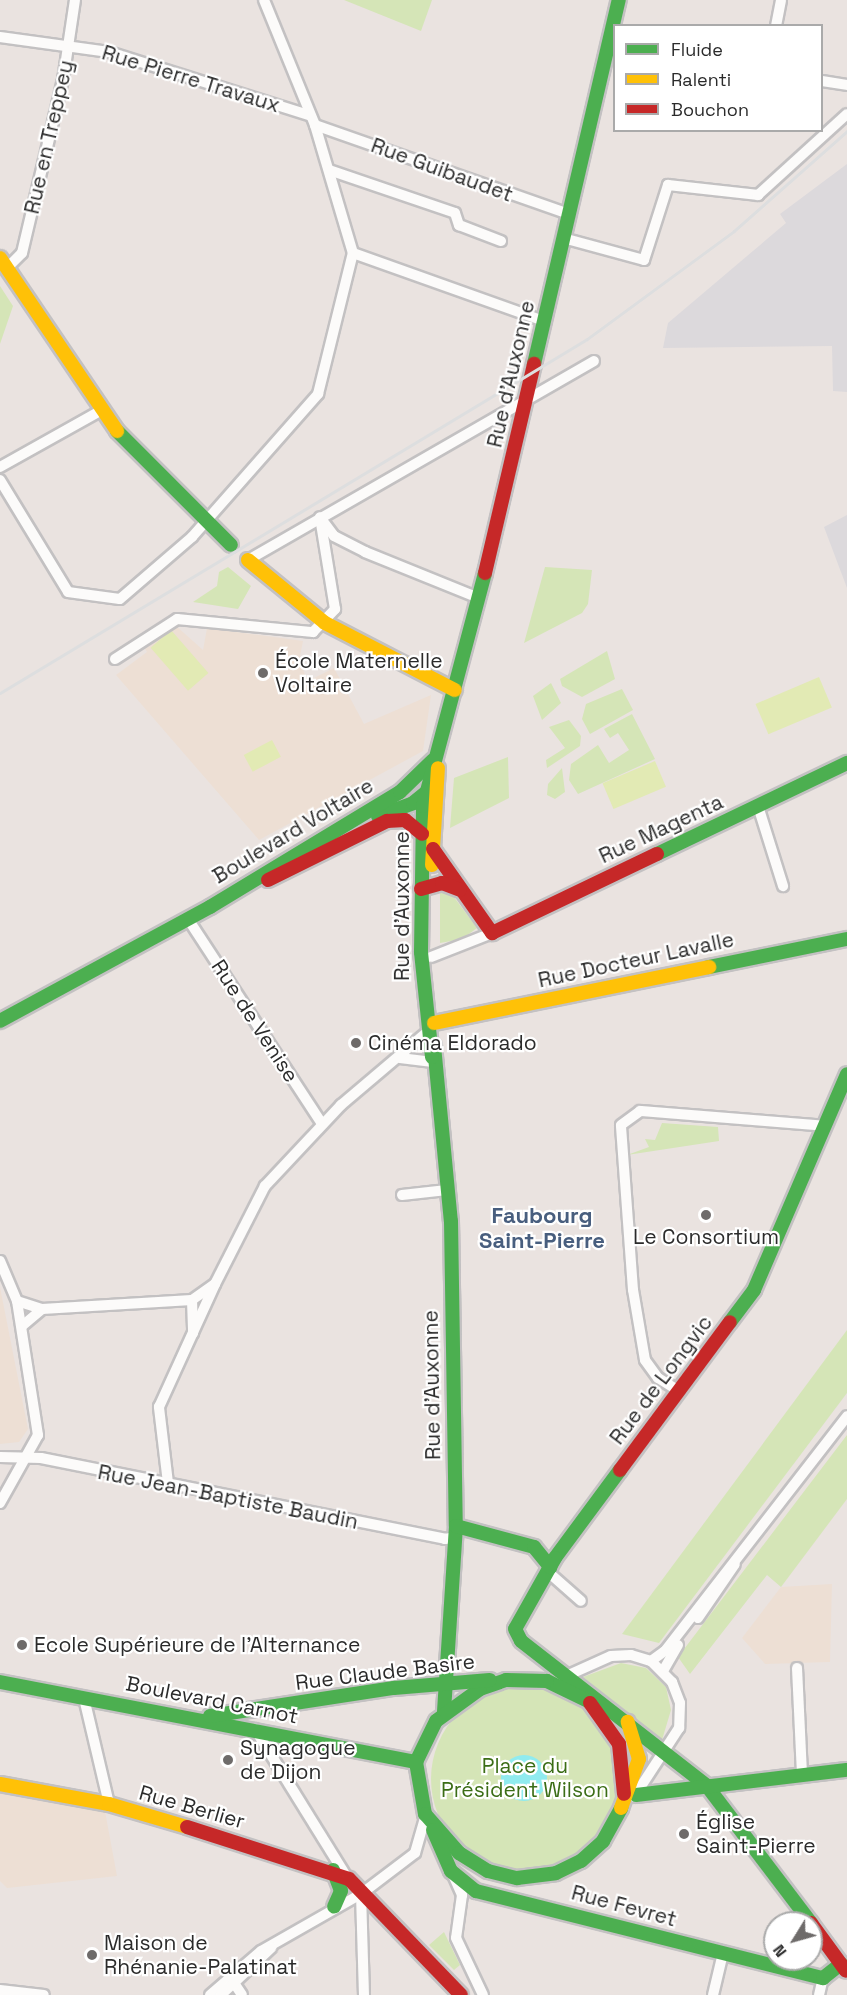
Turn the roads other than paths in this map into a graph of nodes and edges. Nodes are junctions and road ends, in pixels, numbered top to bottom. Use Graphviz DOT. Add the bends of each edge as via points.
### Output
graph roads {
  1 [pos="75,0"];
  2 [pos="264,0"];
  3 [pos="620,0"];
  4 [pos="781,0"];
  5 [pos="615,24"];
  6 [pos="776,24"];
  7 [pos="0,37"];
  8 [pos="611,40"];
  9 [pos="70,46"];
  10 [pos="823,81"];
  11 [pos="847,85"];
  12 [pos="847,114"];
  13 [pos="309,115"];
  14 [pos="315,125"];
  15 [pos="330,170"];
  16 [pos="569,214"];
  17 [pos="563,238"];
  18 [pos="501,241"];
  19 [pos="353,253"];
  20 [pos="4,263"];
  21 [pos="544,321"];
  22 [pos="594,361"];
  23 [pos="528,395"];
  24 [pos="102,410"];
  25 [pos="0,467"];
  26 [pos="0,480"];
  27 [pos="320,518"];
  28 [pos="204,522"];
  29 [pos="231,545"];
  30 [pos="248,560"];
  31 [pos="479,598"];
  32 [pos="325,623"];
  33 [pos="115,659"];
  34 [pos="455,690"];
  35 [pos="437,755"];
  36 [pos="847,763"];
  37 [pos="439,780"];
  38 [pos="400,792"];
  39 [pos="422,800"];
  40 [pos="758,806"];
  41 [pos="435,827"];
  42 [pos="422,834"];
  43 [pos="433,849"];
  44 [pos="298,865"];
  45 [pos="783,886"];
  46 [pos="426,887"];
  47 [pos="460,890"];
  48 [pos="210,907"];
  49 [pos="188,919"];
  50 [pos="492,933"];
  51 [pos="847,939"];
  52 [pos="431,957"];
  53 [pos="0,1021"];
  54 [pos="430,1028"];
  55 [pos="400,1058"];
  56 [pos="432,1060"];
  57 [pos="847,1074"];
  58 [pos="322,1124"];
  59 [pos="825,1126"];
  60 [pos="447,1190"];
  61 [pos="402,1195"];
  62 [pos="0,1261"];
  63 [pos="215,1284"];
  64 [pos="192,1300"];
  65 [pos="17,1301"];
  66 [pos="42,1310"];
  67 [pos="22,1326"];
  68 [pos="192,1339"];
  69 [pos="679,1391"];
  70 [pos="847,1410"];
  71 [pos="845,1422"];
  72 [pos="27,1456"];
  73 [pos="0,1457"];
  74 [pos="168,1484"];
  75 [pos="0,1503"];
  76 [pos="456,1531"];
  77 [pos="739,1556"];
  78 [pos="548,1569"];
  79 [pos="581,1601"];
  80 [pos="651,1661"];
  81 [pos="797,1668"];
  82 [pos="663,1671"];
  83 [pos="569,1675"];
  84 [pos="506,1680"];
  85 [pos="447,1681"];
  86 [pos="547,1681"];
  87 [pos="0,1682"];
  88 [pos="84,1698"];
  89 [pos="590,1703"];
  90 [pos="282,1706"];
  91 [pos="444,1713"];
  92 [pos="626,1717"];
  93 [pos="197,1718"];
  94 [pos="255,1729"];
  95 [pos="278,1733"];
  96 [pos="634,1735"];
  97 [pos="665,1754"];
  98 [pos="416,1762"];
  99 [pos="847,1770"];
  100 [pos="802,1775"];
  101 [pos="0,1784"];
  102 [pos="707,1786"];
  103 [pos="636,1795"];
  104 [pos="109,1804"];
  105 [pos="623,1808"];
  106 [pos="428,1817"];
  107 [pos="441,1852"];
  108 [pos="416,1853"];
  109 [pos="459,1853"];
  110 [pos="333,1870"];
  111 [pos="451,1871"];
  112 [pos="348,1879"];
  113 [pos="361,1894"];
  114 [pos="334,1907"];
  115 [pos="802,1911"];
  116 [pos="823,1938"];
  117 [pos="274,1945"];
  118 [pos="723,1953"];
  119 [pos="845,1965"];
  120 [pos="823,1978"];
  121 [pos="234,1983"];
  122 [pos="221,1989"];
  123 [pos="0,1990"];
  124 [pos="44,1995"];
  125 [pos="208,1995"];
  126 [pos="217,1995"];
  127 [pos="242,1995"];
  128 [pos="364,1995"];
  129 [pos="460,1995"];
  130 [pos="483,1995"];
  131 [pos="713,1995"];
  132 [pos="819,1995"];
  1 -- 9 [label="street, Rue en Treppey"];
  2 -- 13 [label="street"];
  3 -- 5 [label="main road, Rue d'Auxonne"];
  4 -- 6 [label="street"];
  7 -- 9 [label="street, Rue Pierre Travaux"];
  8 -- 16 [label="main road, Rue d'Auxonne"];
  9 -- 13 [label="street, Rue Pierre Travaux" via="145,62"];
  9 -- 20 [label="street, Rue en Treppey" via="22,253"];
  10 -- 11 [label="street"];
  12 -- 17 [label="street" via="758,195 668,184 644,260"];
  13 -- 14 [label="street"];
  14 -- 15 [label="street"];
  14 -- 16 [label="street, Rue Guibaudet"];
  15 -- 18 [label="street" via="455,213 459,225"];
  15 -- 19 [label="street"];
  16 -- 17 [label="main road, Rue d'Auxonne"];
  17 -- 21 [label="main road, Rue d'Auxonne"];
  19 -- 21 [label="street"];
  19 -- 28 [label="street" via="318,394"];
  20 -- 24 [label="main road"];
  21 -- 23 [label="main road, Rue d'Auxonne"];
  22 -- 23 [label="street"];
  23 -- 27 [label="street"];
  23 -- 31 [label="main road, Rue d'Auxonne"];
  24 -- 25 [label="street"];
  24 -- 28 [label="main road" via="147,466"];
  26 -- 28 [label="street" via="27,517 65,588 82,597 120,599"];
  27 -- 30 [label="street"];
  27 -- 31 [label="street" via="334,536 365,552"];
  27 -- 32 [label="street" via="335,609"];
  28 -- 29 [label="main road"];
  30 -- 32 [label="main road"];
  31 -- 34 [label="main road, Rue d'Auxonne"];
  32 -- 33 [label="street" via="298,634 177,619"];
  32 -- 34 [label="main road"];
  34 -- 35 [label="main road, Rue d'Auxonne"];
  35 -- 37 [label="main road, Rue d'Auxonne"];
  35 -- 38 [label="main road, Boulevard Voltaire"];
  35 -- 39 [label="main road, Rue d'Auxonne"];
  36 -- 40 [label="main road, Rue Magenta"];
  37 -- 39 [label="main road, Boulevard Voltaire"];
  37 -- 41 [label="main road, Rue d'Auxonne"];
  38 -- 39 [label="main road, Boulevard Voltaire"];
  38 -- 48 [label="main road, Boulevard Voltaire"];
  39 -- 41 [label="main road"];
  39 -- 42 [label="main road, Rue d'Auxonne"];
  39 -- 44 [label="main road, Boulevard Voltaire" via="355,828"];
  40 -- 45 [label="street"];
  40 -- 50 [label="main road, Rue Magenta"];
  41 -- 43 [label="main road, Rue d'Auxonne"];
  42 -- 44 [label="main road, Boulevard Voltaire" via="395,819"];
  42 -- 46 [label="main road, Rue d'Auxonne"];
  43 -- 46 [label="main road, Rue d'Auxonne"];
  43 -- 47 [label="main road"];
  44 -- 48 [label="main road, Boulevard Voltaire"];
  46 -- 47 [label="main road"];
  46 -- 52 [label="main road, Rue d'Auxonne"];
  46 -- 54 [label="main road, Rue d'Auxonne" via="424,998"];
  47 -- 50 [label="main road"];
  48 -- 49 [label="main road, Boulevard Voltaire"];
  49 -- 53 [label="main road, Boulevard Voltaire"];
  49 -- 58 [label="street, Rue de Venise"];
  50 -- 52 [label="street"];
  51 -- 54 [label="main road, Rue Docteur Lavalle"];
  52 -- 54 [label="main road, Rue d'Auxonne"];
  54 -- 55 [label="street"];
  54 -- 56 [label="main road, Rue d'Auxonne"];
  55 -- 56 [label="street"];
  55 -- 58 [label="street"];
  56 -- 60 [label="main road, Rue d'Auxonne"];
  57 -- 59 [label="main road, Rue de Longvic"];
  58 -- 63 [label="street" via="265,1186"];
  59 -- 69 [label="main road, Rue de Longvic" via="754,1290"];
  59 -- 69 [label="street" via="640,1111 627,1117 618,1137 633,1290 645,1360 658,1378"];
  60 -- 61 [label="street"];
  60 -- 76 [label="main road, Rue d'Auxonne"];
  62 -- 65 [label="street"];
  63 -- 64 [label="street"];
  63 -- 68 [label="street"];
  64 -- 66 [label="street"];
  64 -- 68 [label="street"];
  65 -- 66 [label="street"];
  65 -- 67 [label="street"];
  66 -- 67 [label="street"];
  67 -- 72 [label="street" via="38,1424 36,1446"];
  68 -- 74 [label="street" via="159,1407"];
  69 -- 78 [label="main road, Rue de Longvic"];
  70 -- 71 [label="street"];
  71 -- 77 [label="street"];
  72 -- 73 [label="street, Rue Jean-Baptiste Baudin"];
  72 -- 74 [label="street, Rue Jean-Baptiste Baudin"];
  72 -- 75 [label="street"];
  74 -- 76 [label="street, Rue Jean-Baptiste Baudin" via="343,1519"];
  76 -- 78 [label="main road" via="534,1547"];
  76 -- 85 [label="main road, Rue d'Auxonne"];
  77 -- 80 [label="street"];
  77 -- 82 [label="street"];
  78 -- 79 [label="street"];
  78 -- 83 [label="main road, Rue de Longvic" via="515,1634"];
  80 -- 82 [label="street"];
  80 -- 83 [label="street" via="611,1656"];
  81 -- 100 [label="street"];
  82 -- 97 [label="street" via="681,1710 679,1728"];
  83 -- 86 [label="street"];
  83 -- 92 [label="main road"];
  84 -- 85 [label="main road, Rue Claude Basire"];
  84 -- 86 [label="main road"];
  84 -- 91 [label="main road" via="480,1689"];
  85 -- 90 [label="main road, Rue Claude Basire"];
  85 -- 91 [label="main road, Rue d'Auxonne"];
  86 -- 89 [label="main road"];
  87 -- 88 [label="main road, Boulevard Carnot"];
  88 -- 93 [label="main road, Boulevard Carnot"];
  88 -- 104 [label="street"];
  89 -- 96 [label="main road"];
  89 -- 105 [label="main road" via="619,1744"];
  90 -- 93 [label="main road, Rue Claude Basire"];
  90 -- 95 [label="main road" via="275,1715"];
  91 -- 98 [label="main road" via="429,1730"];
  92 -- 96 [label="main road"];
  92 -- 97 [label="main road"];
  93 -- 94 [label="main road, Boulevard Carnot"];
  94 -- 95 [label="main road, Boulevard Carnot"];
  94 -- 112 [label="street"];
  95 -- 98 [label="main road, Boulevard Carnot"];
  96 -- 97 [label="main road"];
  96 -- 105 [label="main road" via="637,1769"];
  97 -- 102 [label="main road"];
  97 -- 103 [label="street"];
  98 -- 106 [label="main road"];
  99 -- 100 [label="main road"];
  100 -- 102 [label="main road"];
  101 -- 104 [label="main road, Rue Berlier"];
  102 -- 103 [label="main road"];
  102 -- 115 [label="main road"];
  103 -- 105 [label="street"];
  104 -- 110 [label="main road, Rue Berlier"];
  105 -- 109 [label="main road" via="592,1852 556,1873 501,1875"];
  106 -- 107 [label="main road, Rue Fevret"];
  106 -- 108 [label="street"];
  106 -- 109 [label="main road"];
  107 -- 108 [label="street"];
  107 -- 109 [label="street"];
  107 -- 111 [label="main road, Rue Fevret"];
  108 -- 113 [label="street"];
  110 -- 112 [label="main road, Rue Berlier"];
  110 -- 114 [label="main road" via="341,1891"];
  111 -- 118 [label="main road, Rue Fevret" via="476,1891"];
  111 -- 130 [label="street" via="462,1895 456,1938"];
  112 -- 113 [label="main road, Rue Berlier"];
  113 -- 114 [label="street"];
  113 -- 128 [label="street"];
  113 -- 129 [label="main road, Rue Berlier"];
  114 -- 117 [label="street"];
  116 -- 119 [label="main road"];
  117 -- 121 [label="street"];
  117 -- 122 [label="street"];
  118 -- 120 [label="main road, Rue Fevret"];
  118 -- 131 [label="street"];
  119 -- 120 [label="main road"];
  120 -- 132 [label="street"];
  121 -- 122 [label="street"];
  121 -- 127 [label="street"];
  122 -- 125 [label="street"];
  122 -- 126 [label="street"];
  123 -- 124 [label="street"];
}
